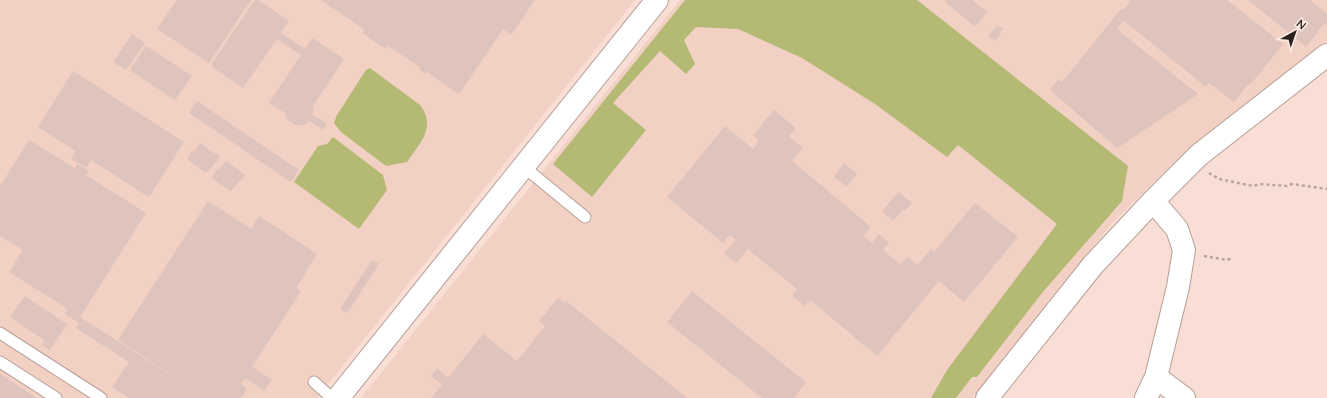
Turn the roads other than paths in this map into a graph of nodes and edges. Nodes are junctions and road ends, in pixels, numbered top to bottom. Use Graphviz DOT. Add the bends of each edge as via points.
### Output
graph roads {
  1 [pos="657,0"];
  2 [pos="1327,55"];
  3 [pos="524,167"];
  4 [pos="1153,201"];
  5 [pos="585,217"];
  6 [pos="0,333"];
  7 [pos="0,362"];
  8 [pos="1156,377"];
  9 [pos="314,382"];
  10 [pos="56,398"];
  11 [pos="101,398"];
  12 [pos="332,398"];
  13 [pos="338,398"];
  14 [pos="987,398"];
  15 [pos="1146,398"];
  16 [pos="1184,398"];
  1 -- 3 [label="street"];
  2 -- 4 [label="street" via="1192,162"];
  3 -- 5 [label="lane"];
  3 -- 13 [label="street"];
  4 -- 8 [label="street" via="1177,229 1184,252"];
  4 -- 14 [label="street" via="1093,265"];
  6 -- 11 [label="lane"];
  7 -- 10 [label="lane"];
  8 -- 15 [label="street"];
  8 -- 16 [label="street"];
  9 -- 12 [label="lane"];
}
